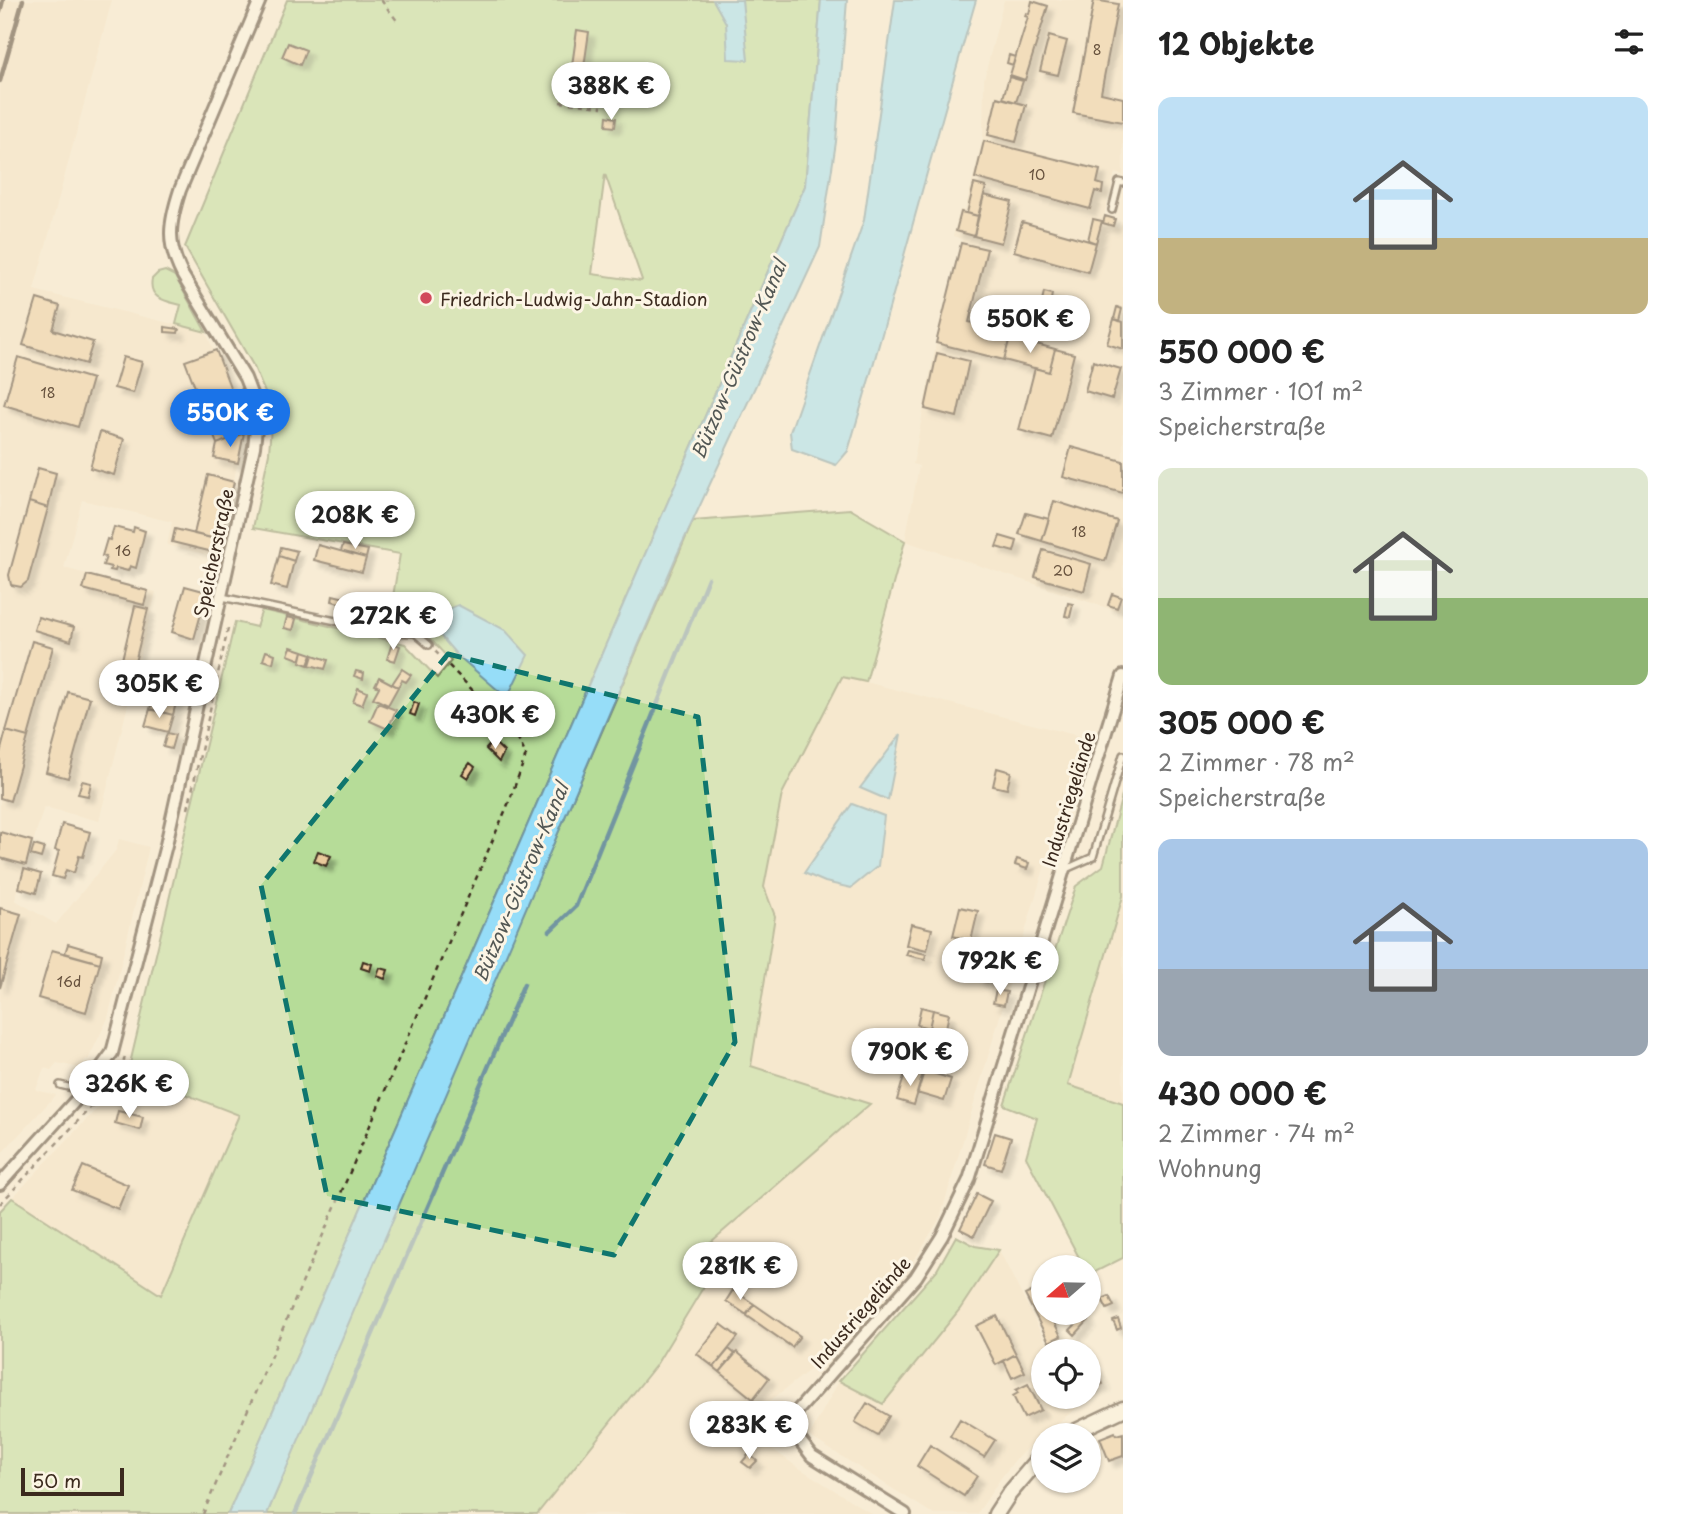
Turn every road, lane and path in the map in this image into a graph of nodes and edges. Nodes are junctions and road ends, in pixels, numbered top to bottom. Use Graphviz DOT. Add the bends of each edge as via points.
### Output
graph roads {
  1 [pos="260,0"];
  2 [pos="381,0"];
  3 [pos="398,23"];
  4 [pos="560,102"];
  5 [pos="602,107"];
  6 [pos="1123,183"];
  7 [pos="1112,210"];
  8 [pos="222,597"];
  9 [pos="429,645"];
  10 [pos="1123,677"];
  11 [pos="1123,755"];
  12 [pos="1066,869"];
  13 [pos="60,1085"];
  14 [pos="84,1091"];
  15 [pos="0,1184"];
  16 [pos="1123,1409"];
  17 [pos="1094,1423"];
  18 [pos="1031,1468"];
  19 [pos="204,1514"];
  20 [pos="905,1514"];
  21 [pos="996,1514"];
  1 -- 8 [label="street, Speicherstraße" via="180,190 172,213 170,242 183,276 245,379 257,419"];
  2 -- 3 [label="path"];
  4 -- 5 [label="path"];
  6 -- 7 [label="lane" via="1119,182"];
  8 -- 9 [label="lane" via="388,632 415,633"];
  8 -- 14 [label="street, Speicherstraße" via="127,1000 112,1053"];
  9 -- 19 [label="path" via="510,722 526,755"];
  10 -- 12 [label="street, Industriegelände"];
  11 -- 12 [label="lane" via="1093,857"];
  12 -- 20 [label="street, Industriegelände" via="979,1151 942,1236 916,1277 792,1417 795,1434 812,1456"];
  13 -- 14 [label="lane"];
  14 -- 15 [label="street, Speicherstraße"];
  16 -- 17 [label="street"];
  18 -- 21 [label="street"];
}
